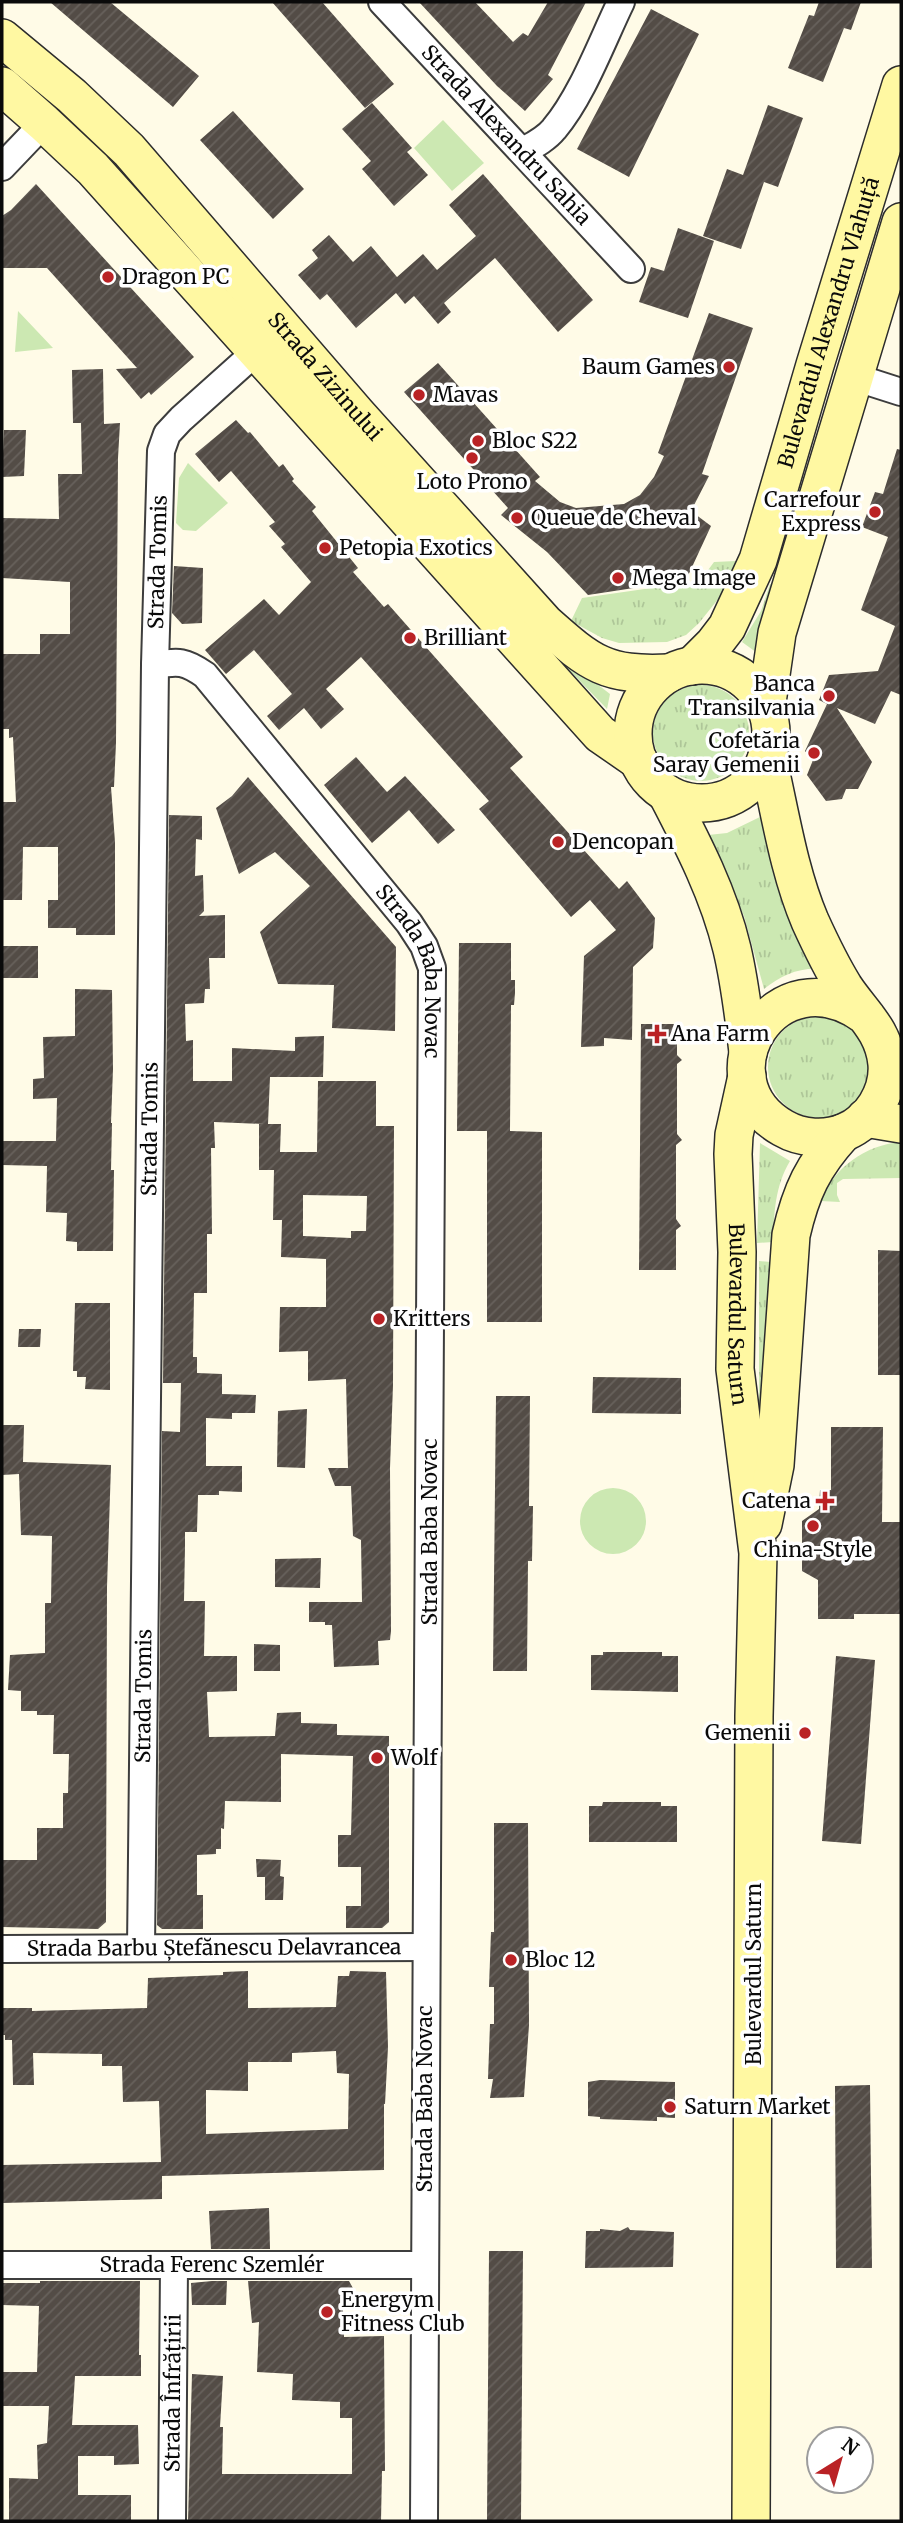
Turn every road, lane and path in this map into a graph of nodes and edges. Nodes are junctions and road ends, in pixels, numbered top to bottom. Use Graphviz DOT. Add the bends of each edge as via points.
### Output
graph roads {
  1 [pos="382,2"];
  2 [pos="621,2"];
  3 [pos="2,38"];
  4 [pos="901,85"];
  5 [pos="2,86"];
  6 [pos="44,123"];
  7 [pos="523,151"];
  8 [pos="2,167"];
  9 [pos="901,222"];
  10 [pos="631,269"];
  11 [pos="257,352"];
  12 [pos="854,377"];
  13 [pos="901,392"];
  14 [pos="155,665"];
  15 [pos="680,669"];
  16 [pos="766,709"];
  17 [pos="767,756"];
  18 [pos="639,761"];
  19 [pos="667,794"];
  20 [pos="884,1037"];
  21 [pos="748,1064"];
  22 [pos="901,1124"];
  23 [pos="854,1126"];
  24 [pos="758,1553"];
  25 [pos="426,1947"];
  26 [pos="141,1948"];
  27 [pos="2,1949"];
  28 [pos="2,2265"];
  29 [pos="424,2265"];
  30 [pos="174,2266"];
  31 [pos="172,2521"];
  32 [pos="424,2521"];
  33 [pos="751,2521"];
  1 -- 7 [label="street, Strada Alexandru Sahia"];
  2 -- 7 [label="street" via="572,103 553,130"];
  3 -- 15 [label="main road, Strada Zizinului" via="128,150 545,623 596,665 638,675"];
  4 -- 15 [label="main road, Bulevardul Alexandru Vlahuță" via="758,560 715,644"];
  5 -- 6 [label="main road, Strada Zizinului"];
  6 -- 8 [label="street"];
  6 -- 11 [label="main road, Strada Zizinului" via="93,169"];
  7 -- 10 [label="street, Strada Alexandru Sahia"];
  9 -- 12 [label="main road, Bulevardul Alexandru Vlahuță"];
  11 -- 14 [label="street, Strada Tomis" via="181,419 167,434 161,451"];
  11 -- 18 [label="main road, Strada Zizinului" via="600,734"];
  12 -- 13 [label="street"];
  12 -- 16 [label="main road, Bulevardul Alexandru Vlahuță" via="777,633"];
  14 -- 25 [label="street, Strada Baba Novac" via="177,661 205,675 409,923 432,968"];
  14 -- 26 [label="street, Strada Tomis"];
  15 -- 16 [label="main road" via="711,666 728,670 757,693"];
  15 -- 18 [label="main road" via="649,689 636,711 633,737"];
  16 -- 17 [label="main road" via="771,733"];
  17 -- 19 [label="main road" via="744,789 720,800 693,802"];
  17 -- 20 [label="main road" via="797,888 845,988"];
  18 -- 19 [label="main road"];
  19 -- 21 [label="main road" via="721,909 740,982"];
  20 -- 21 [label="main road" via="852,1006 836,999 802,998 772,1014 753,1038"];
  20 -- 23 [label="main road" via="885,1086 878,1104"];
  21 -- 23 [label="main road" via="752,1094 774,1123 807,1137 825,1137"];
  21 -- 24 [label="main road, Bulevardul Saturn" via="733,1154 735,1369"];
  22 -- 23 [label="main road"];
  23 -- 24 [label="main road, Bulevardul Saturn" via="821,1157 810,1176 791,1235 775,1465"];
  24 -- 33 [label="main road, Bulevardul Saturn"];
  25 -- 26 [label="street, Strada Barbu Ștefănescu Delavrancea"];
  25 -- 29 [label="street, Strada Baba Novac"];
  26 -- 27 [label="street, Strada Barbu Ștefănescu Delavrancea"];
  28 -- 30 [label="street, Strada Ferenc Szemlér"];
  29 -- 30 [label="street, Strada Ferenc Szemlér"];
  29 -- 32 [label="street, Strada Baba Novac"];
  30 -- 31 [label="street, Strada Înfrățirii"];
}
